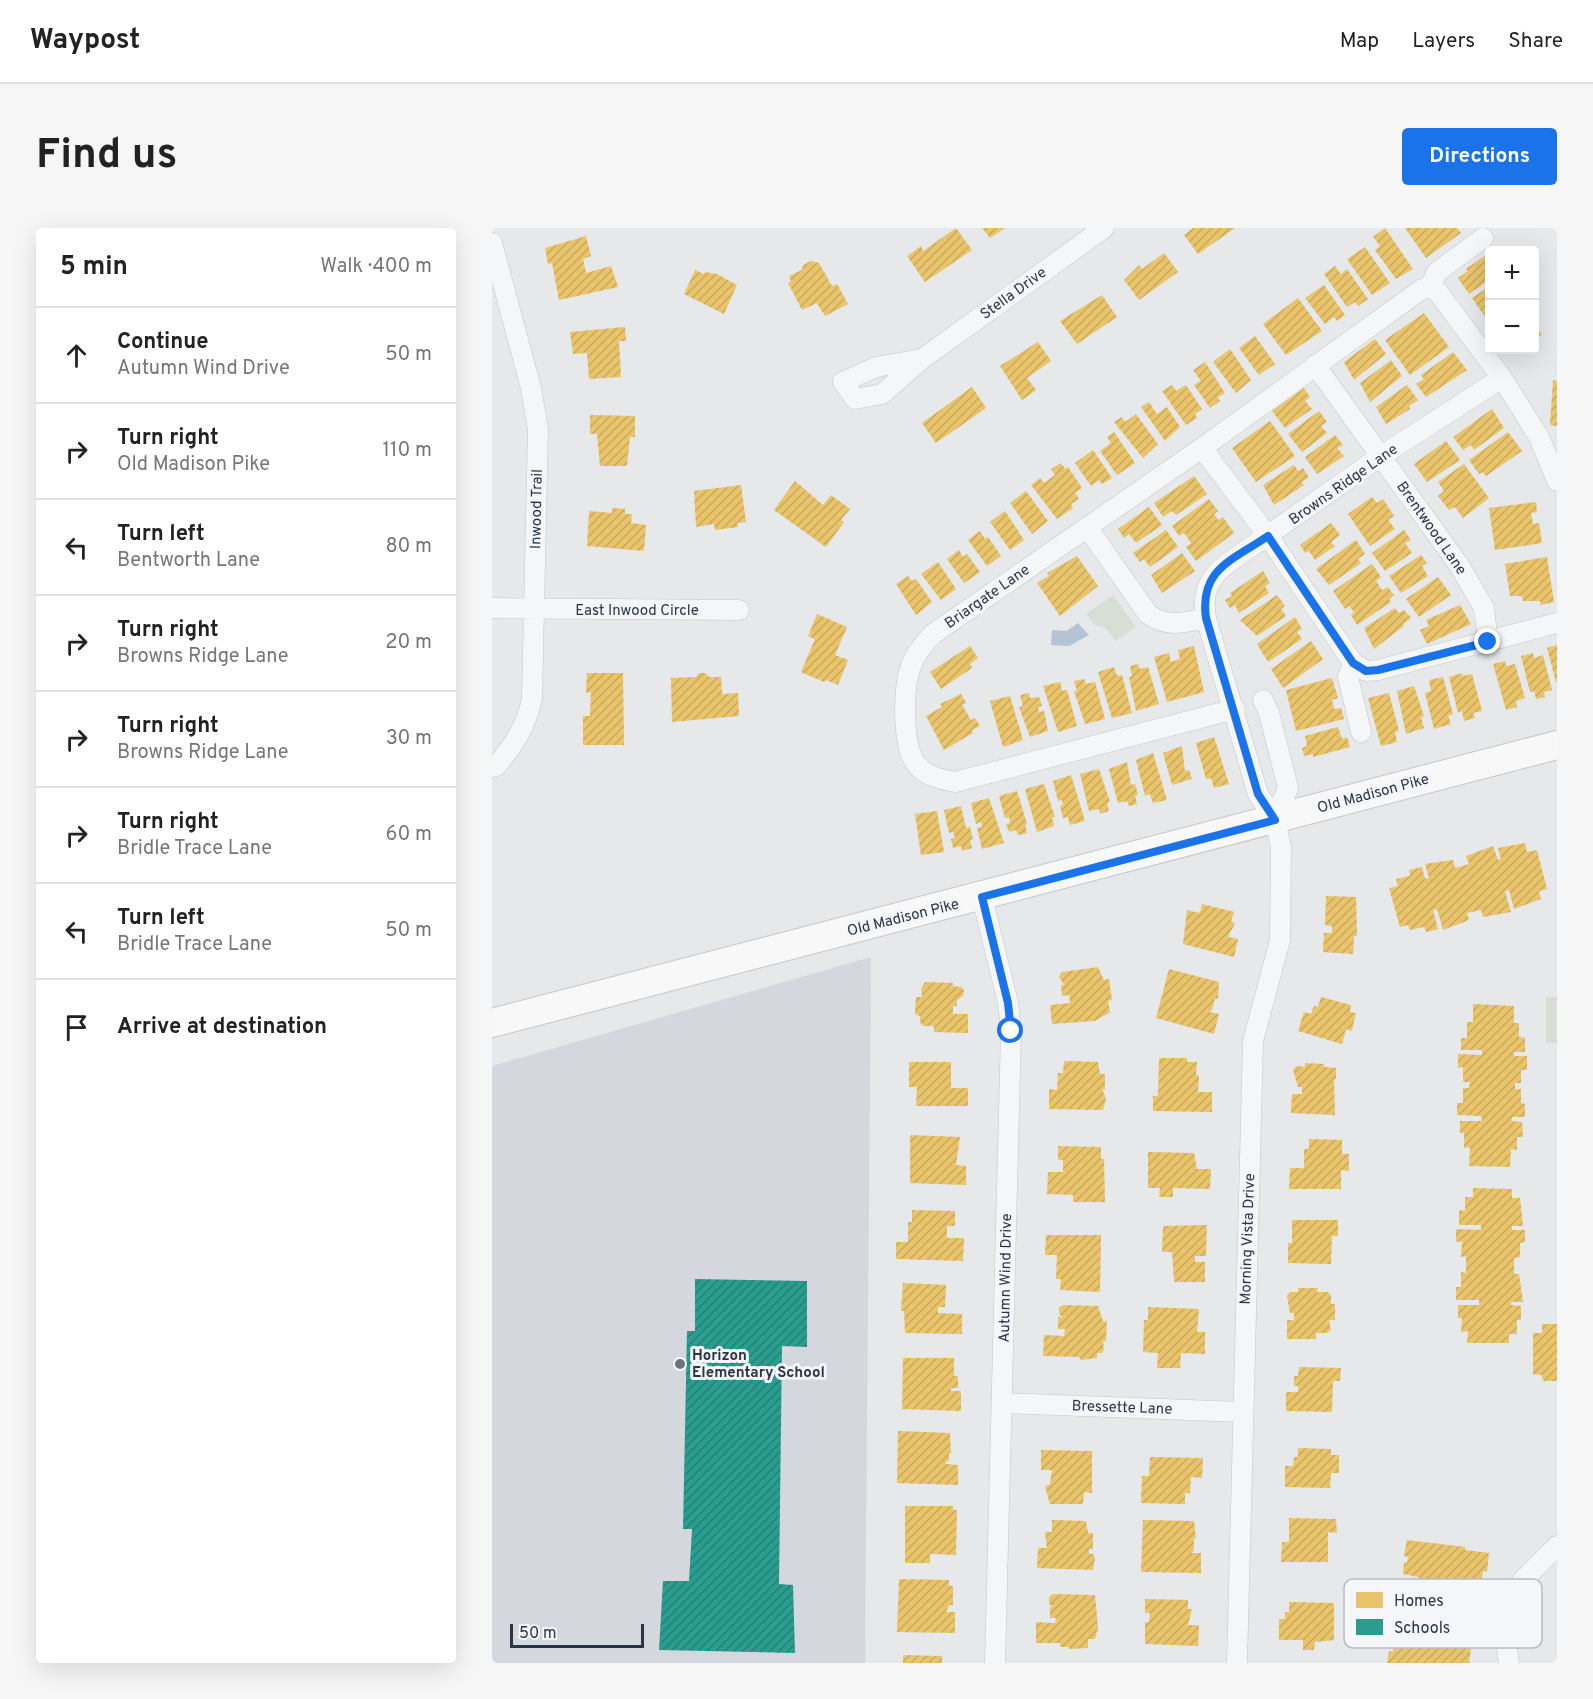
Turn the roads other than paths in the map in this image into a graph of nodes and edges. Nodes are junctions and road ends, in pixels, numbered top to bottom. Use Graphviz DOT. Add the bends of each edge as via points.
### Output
graph roads {
  1 [pos="1104,228"];
  2 [pos="1483,238"];
  3 [pos="492,243"];
  4 [pos="1429,288"];
  5 [pos="922,359"];
  6 [pos="1315,365"];
  7 [pos="1502,378"];
  8 [pos="1202,448"];
  9 [pos="1381,456"];
  10 [pos="1557,481"];
  11 [pos="1087,527"];
  12 [pos="1268,536"];
  13 [pos="492,608"];
  14 [pos="534,610"];
  15 [pos="739,610"];
  16 [pos="1206,618"];
  17 [pos="1557,623"];
  18 [pos="1488,642"];
  19 [pos="1353,663"];
  20 [pos="1263,700"];
  21 [pos="1234,709"];
  22 [pos="1361,732"];
  23 [pos="1557,745"];
  24 [pos="493,768"];
  25 [pos="1275,820"];
  26 [pos="982,897"];
  27 [pos="492,1023"];
  28 [pos="1002,1402"];
  29 [pos="1242,1412"];
  30 [pos="1557,1546"];
  31 [pos="1524,1579"];
  32 [pos="1507,1648"];
  33 [pos="995,1663"];
  34 [pos="1237,1663"];
  35 [pos="1509,1663"];
  1 -- 5 [label="street, Stella Drive"];
  2 -- 4 [label="street" via="1437,272"];
  3 -- 14 [label="street, Inwood Trail" via="531,388 538,429"];
  4 -- 6 [label="street, Briargate Lane" via="1422,289"];
  4 -- 7 [label="street" via="1437,291"];
  6 -- 8 [label="street, Briargate Lane"];
  6 -- 9 [label="street, Brentwood Lane"];
  7 -- 9 [label="street, Browns Ridge Lane"];
  7 -- 10 [label="street" via="1539,436"];
  8 -- 11 [label="street, Briargate Lane"];
  8 -- 12 [label="street"];
  9 -- 12 [label="street, Browns Ridge Lane"];
  9 -- 18 [label="street, Brentwood Lane" via="1484,608"];
  11 -- 16 [label="street" via="1148,614 1161,622"];
  11 -- 21 [label="street, Briargate Lane" via="933,634 920,648 910,669 907,690 907,738 916,765 940,779 969,780"];
  12 -- 16 [label="street, Browns Ridge Lane" via="1214,574 1206,589"];
  12 -- 19 [label="street"];
  13 -- 14 [label="street, East Inwood Circle"];
  14 -- 15 [label="street, East Inwood Circle"];
  14 -- 24 [label="street, Inwood Trail" via="529,716"];
  16 -- 21 [label="street, Browns Ridge Lane"];
  17 -- 18 [label="street"];
  18 -- 19 [label="street" via="1378,670 1366,671"];
  19 -- 22 [label="street" via="1348,677"];
  20 -- 25 [label="street" via="1288,788"];
  21 -- 25 [label="street, Browns Ridge Lane" via="1258,794"];
  23 -- 25 [label="main road, Old Madison Pike"];
  25 -- 26 [label="main road, Old Madison Pike"];
  25 -- 29 [label="street, Morning Vista Drive" via="1281,847 1280,940 1253,1041"];
  26 -- 27 [label="main road, Old Madison Pike"];
  26 -- 28 [label="street, Autumn Wind Drive" via="1011,1031"];
  28 -- 29 [label="street, Bressette Lane"];
  28 -- 33 [label="street, Autumn Wind Drive"];
  29 -- 34 [label="street, Morning Vista Drive"];
  30 -- 31 [label="street"];
  32 -- 35 [label="street"];
}
